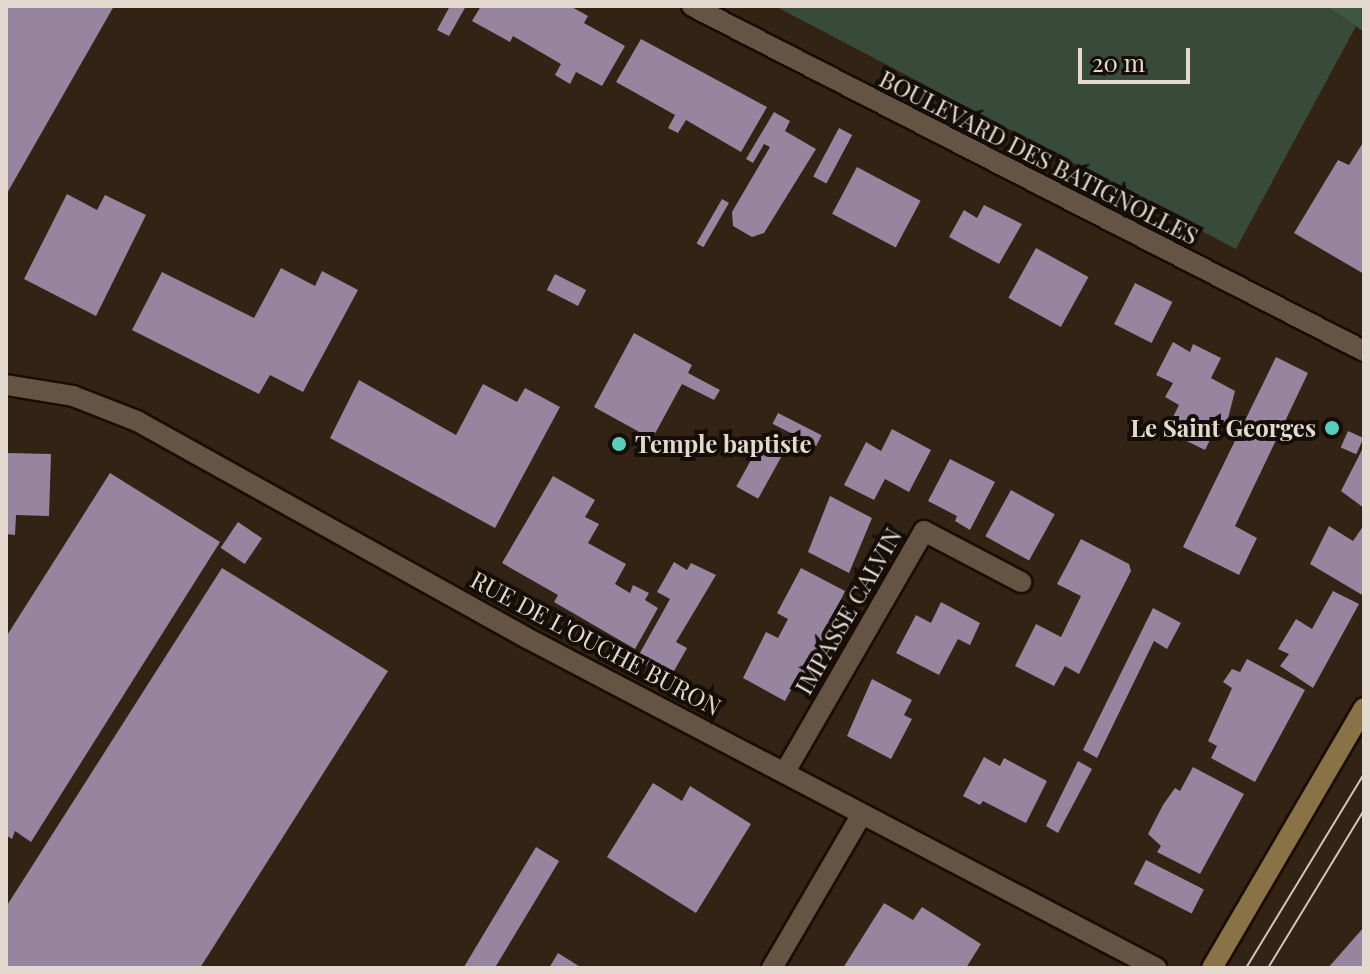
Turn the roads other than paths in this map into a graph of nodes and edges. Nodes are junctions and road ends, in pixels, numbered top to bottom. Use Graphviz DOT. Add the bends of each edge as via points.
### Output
graph roads {
  1 [pos="692,6"];
  2 [pos="1364,351"];
  3 [pos="6,385"];
  4 [pos="1021,582"];
  5 [pos="1364,708"];
  6 [pos="786,770"];
  7 [pos="862,814"];
  8 [pos="772,968"];
  9 [pos="1156,968"];
  10 [pos="1212,968"];
  1 -- 2 [label="street, BOULEVARD DES BATIGNOLLES"];
  3 -- 6 [label="street, RUE DE L'OUCHE BURON" via="73,396 137,421 525,637"];
  4 -- 6 [label="street, IMPASSE CALVIN" via="924,531"];
  5 -- 10 [label="street"];
  6 -- 7 [label="street, RUE DE L'OUCHE BURON"];
  7 -- 8 [label="street"];
  7 -- 9 [label="street, RUE DE L'OUCHE BURON"];
}
